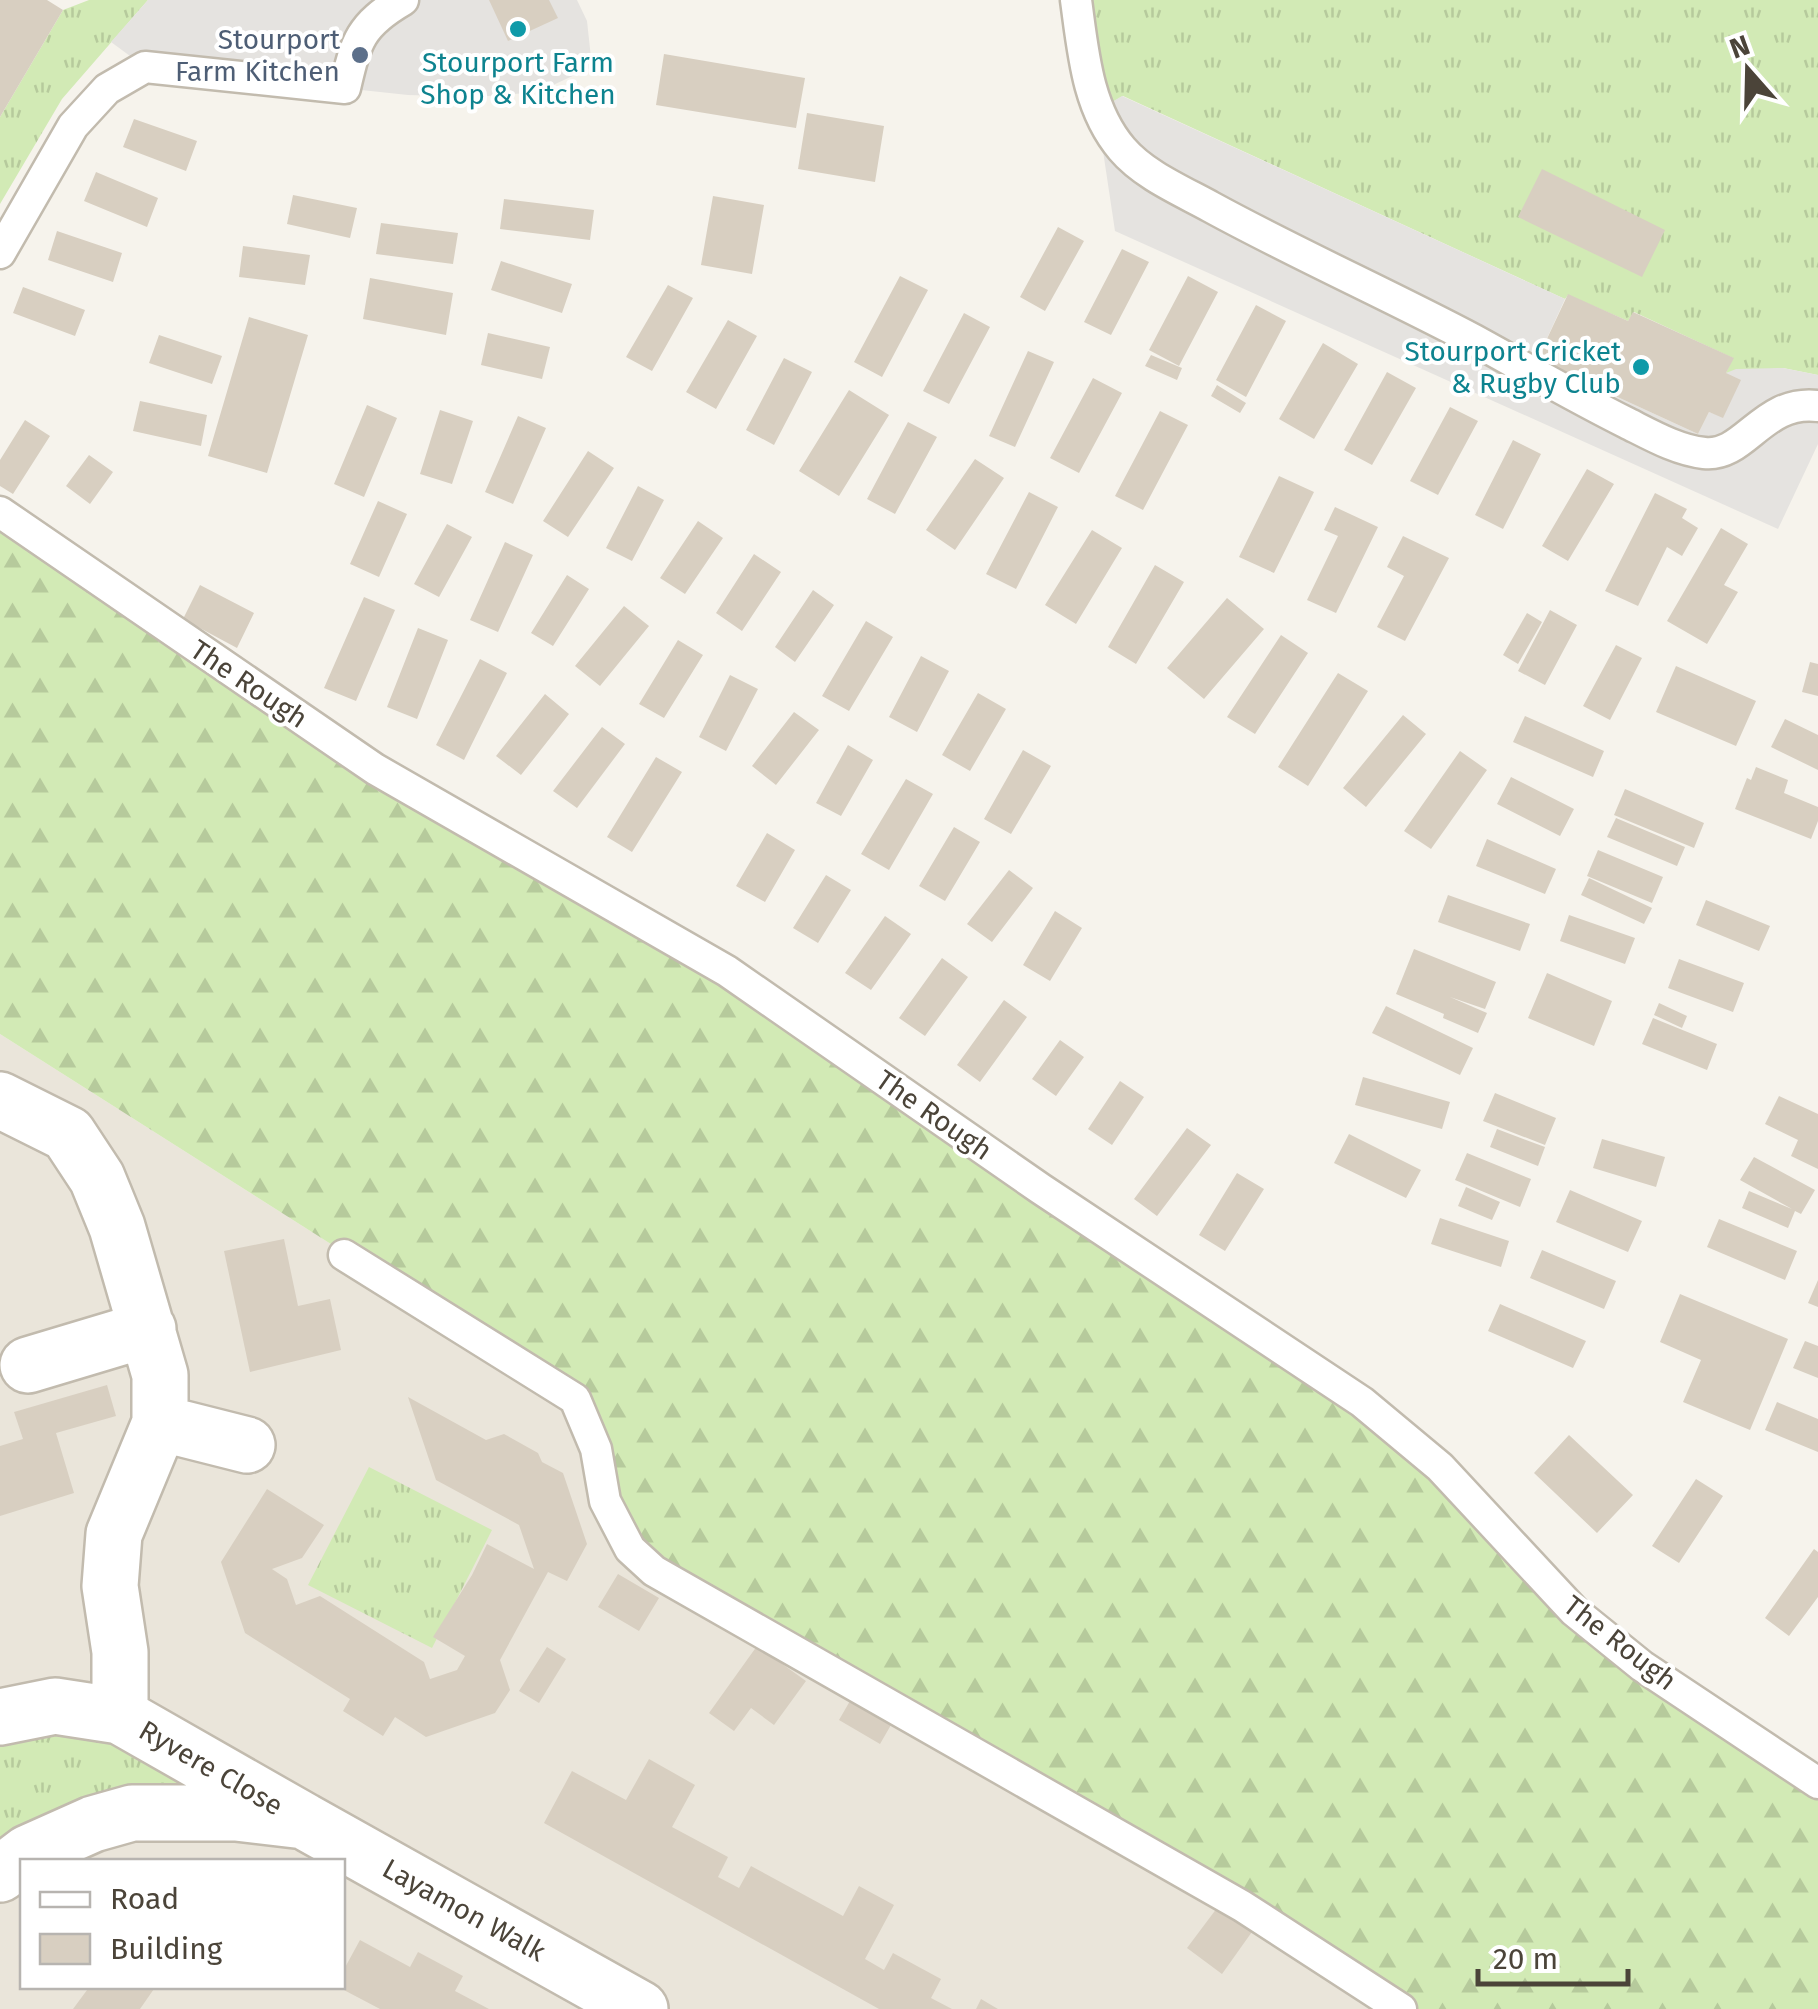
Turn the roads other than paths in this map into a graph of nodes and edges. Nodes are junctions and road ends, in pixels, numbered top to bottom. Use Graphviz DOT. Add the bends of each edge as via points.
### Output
graph roads {
  1 [pos="404,0"];
  2 [pos="1076,0"];
  3 [pos="0,252"];
  4 [pos="1818,406"];
  5 [pos="0,512"];
  6 [pos="0,1100"];
  7 [pos="344,1254"];
  8 [pos="148,1328"];
  9 [pos="28,1364"];
  10 [pos="160,1423"];
  11 [pos="246,1444"];
  12 [pos="120,1716"];
  13 [pos="0,1717"];
  14 [pos="1818,1782"];
  15 [pos="304,1821"];
  16 [pos="21,1859"];
  17 [pos="640,2009"];
  18 [pos="1402,2009"];
  1 -- 3 [label="lane" via="379,14 356,43 346,88 145,66 107,90 73,126"];
  2 -- 4 [label="lane" via="1098,112 1123,151 1286,248 1687,450 1709,454 1735,446 1773,413"];
  5 -- 14 [label="lane, The Rough" via="375,770 727,970 1040,1189 1362,1402 1440,1468 1574,1611 1642,1666"];
  6 -- 8 [label="street, Ryvere Close" via="68,1134 97,1178"];
  7 -- 18 [label="lane" via="576,1400 596,1449 606,1501 630,1549 654,1572 1242,1906"];
  8 -- 9 [label="street"];
  8 -- 10 [label="street, Ryvere Close" via="160,1375"];
  10 -- 11 [label="street"];
  10 -- 12 [label="street, Ryvere Close" via="114,1534 110,1586"];
  12 -- 13 [label="street" via="55,1706"];
  12 -- 15 [label="street, Ryvere Close"];
  15 -- 16 [label="street, Layamon Walk" via="132,1813"];
  15 -- 17 [label="street, Layamon Walk"];
}
